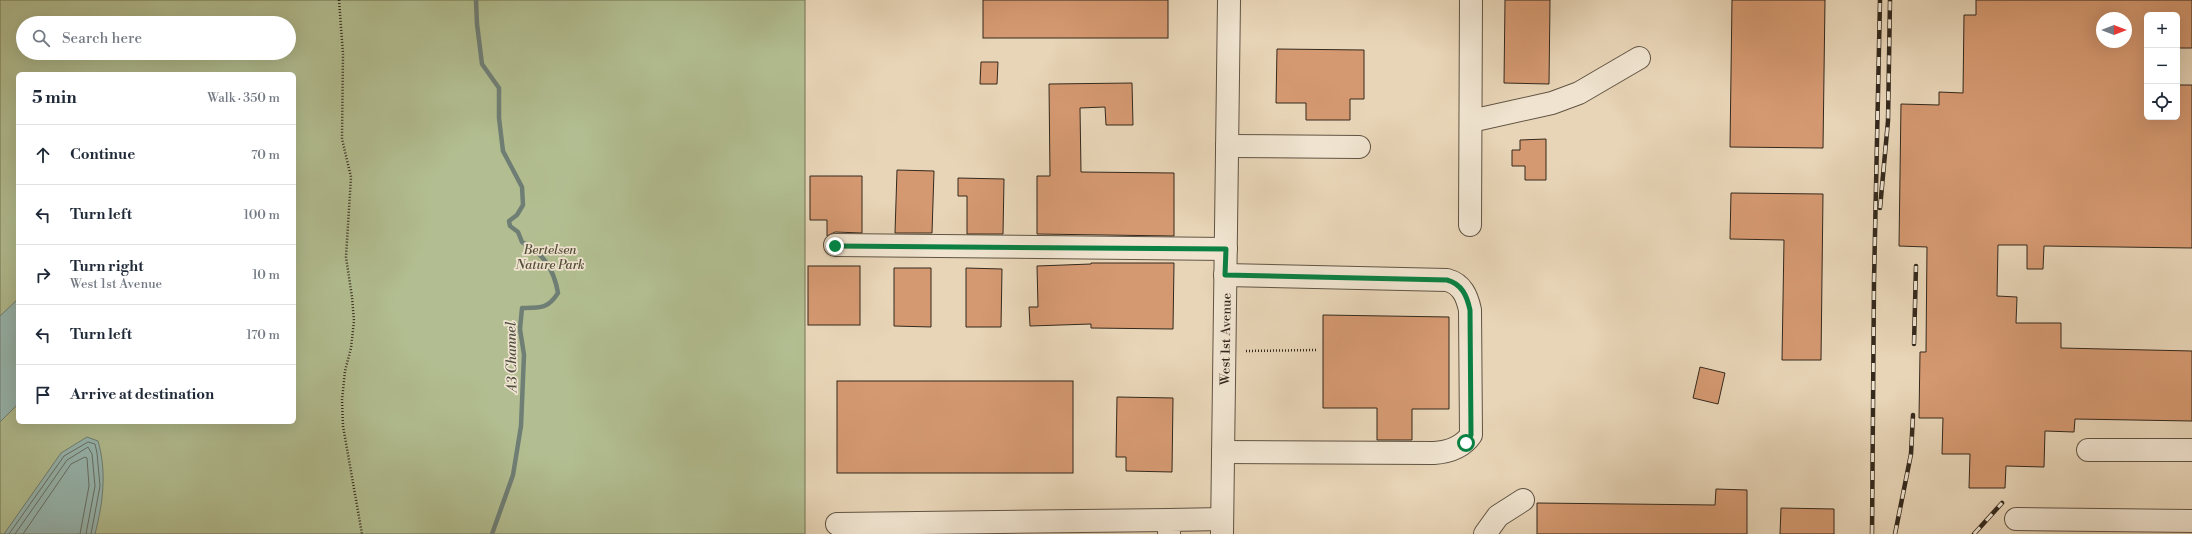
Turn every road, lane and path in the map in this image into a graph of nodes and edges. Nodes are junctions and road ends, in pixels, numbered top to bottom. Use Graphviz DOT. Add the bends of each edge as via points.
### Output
graph roads {
  1 [pos="339,0"];
  2 [pos="1230,0"];
  3 [pos="1471,0"];
  4 [pos="1640,58"];
  5 [pos="1471,121"];
  6 [pos="1227,146"];
  7 [pos="1359,147"];
  8 [pos="1470,225"];
  9 [pos="835,246"];
  10 [pos="1226,249"];
  11 [pos="1225,275"];
  12 [pos="1317,350"];
  13 [pos="1246,351"];
  14 [pos="2088,450"];
  15 [pos="2192,450"];
  16 [pos="1223,452"];
  17 [pos="1522,500"];
  18 [pos="2016,519"];
  19 [pos="2192,521"];
  20 [pos="836,524"];
  21 [pos="1222,526"];
  22 [pos="1169,527"];
  23 [pos="362,534"];
  24 [pos="1485,534"];
  1 -- 23 [label="path" via="343,54 342,139 351,177 346,257 354,321 345,371 343,420 351,481"];
  2 -- 6 [label="street, West 1st Avenue"];
  3 -- 5 [label="street"];
  4 -- 5 [label="street" via="1579,93 1552,103"];
  5 -- 8 [label="street"];
  6 -- 7 [label="street"];
  6 -- 10 [label="street, West 1st Avenue"];
  9 -- 10 [label="street"];
  10 -- 11 [label="street, West 1st Avenue"];
  11 -- 16 [label="street, West 1st Avenue"];
  11 -- 16 [label="street" via="1455,282 1468,299 1470,310 1471,435 1466,443 1459,447 1447,452 1434,453"];
  12 -- 13 [label="path"];
  14 -- 15 [label="street"];
  16 -- 21 [label="street, West 1st Avenue"];
  17 -- 24 [label="street" via="1498,516"];
  18 -- 19 [label="street"];
  20 -- 22 [label="street"];
  21 -- 22 [label="street"];
}
